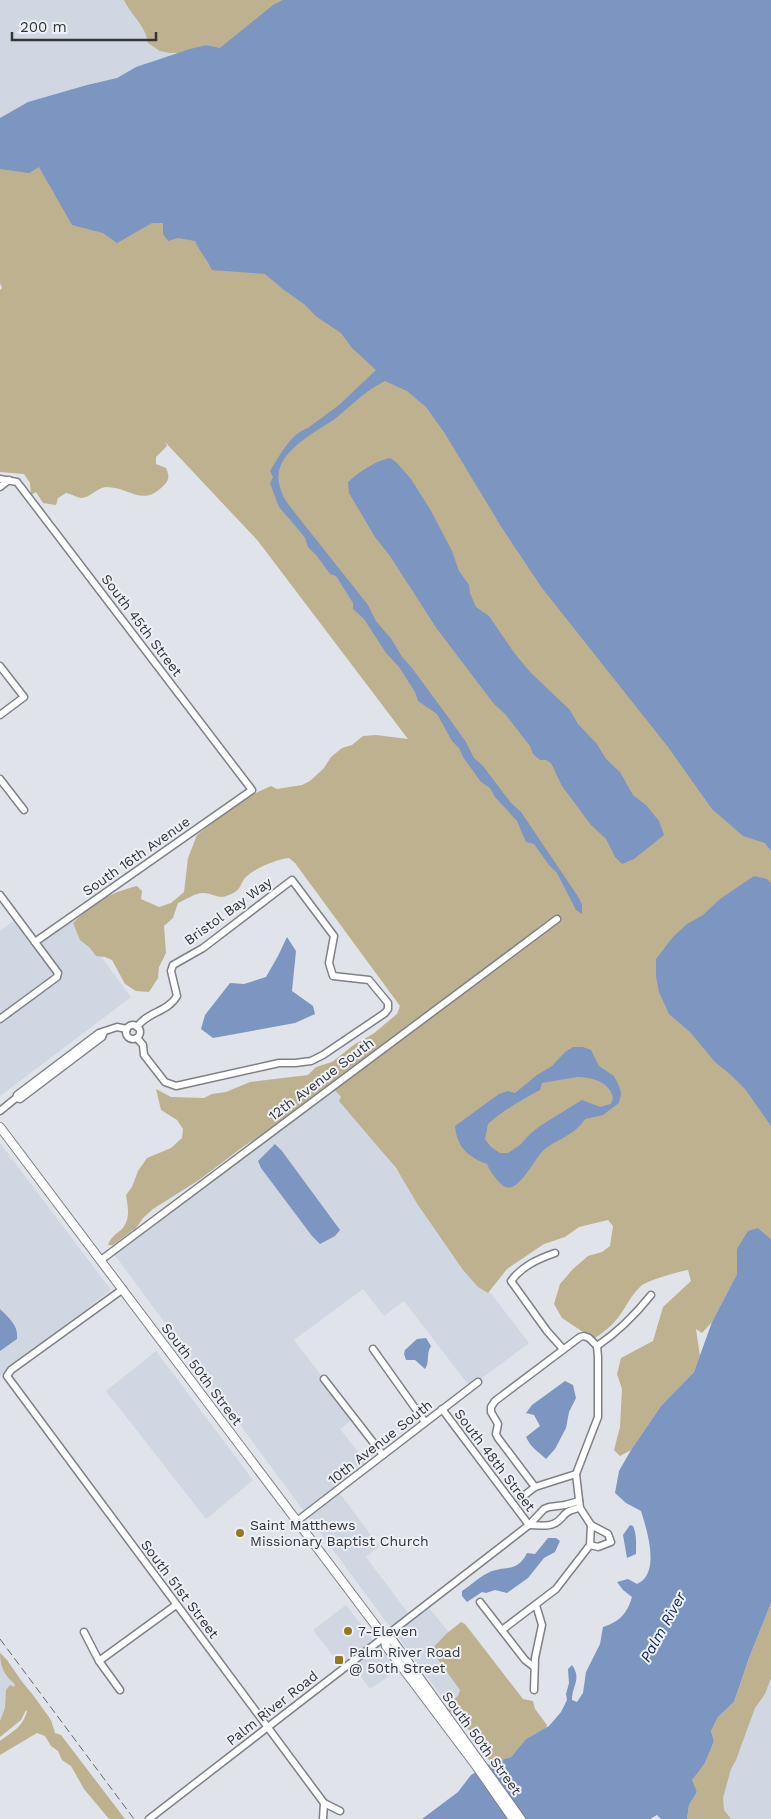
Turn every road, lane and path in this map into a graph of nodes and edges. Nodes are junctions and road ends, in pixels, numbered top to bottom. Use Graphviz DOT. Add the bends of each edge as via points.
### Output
graph roads {
  1 [pos="0,479"];
  2 [pos="9,480"];
  3 [pos="0,487"];
  4 [pos="0,666"];
  5 [pos="0,715"];
  6 [pos="0,778"];
  7 [pos="252,790"];
  8 [pos="24,810"];
  9 [pos="0,895"];
  10 [pos="557,919"];
  11 [pos="35,942"];
  12 [pos="0,1019"];
  13 [pos="137,1026"];
  14 [pos="126,1029"];
  15 [pos="136,1038"];
  16 [pos="0,1111"];
  17 [pos="0,1127"];
  18 [pos="555,1253"];
  19 [pos="101,1260"];
  20 [pos="122,1289"];
  21 [pos="651,1295"];
  22 [pos="597,1346"];
  23 [pos="373,1349"];
  24 [pos="563,1349"];
  25 [pos="324,1379"];
  26 [pos="478,1382"];
  27 [pos="442,1409"];
  28 [pos="425,1422"];
  29 [pos="383,1455"];
  30 [pos="576,1474"];
  31 [pos="535,1487"];
  32 [pos="521,1498"];
  33 [pos="579,1504"];
  34 [pos="560,1506"];
  35 [pos="563,1514"];
  36 [pos="297,1521"];
  37 [pos="529,1525"];
  38 [pos="591,1525"];
  39 [pos="590,1545"];
  40 [pos="480,1602"];
  41 [pos="176,1605"];
  42 [pos="536,1605"];
  43 [pos="502,1630"];
  44 [pos="84,1632"];
  45 [pos="384,1636"];
  46 [pos="99,1660"];
  47 [pos="534,1667"];
  48 [pos="120,1690"];
  49 [pos="534,1690"];
  50 [pos="267,1728"];
  51 [pos="477,1762"];
  52 [pos="324,1803"];
  53 [pos="340,1811"];
  54 [pos="154,1818"];
  55 [pos="323,1819"];
  56 [pos="513,1819"];
  57 [pos="521,1819"];
  1 -- 2 [label="street"];
  2 -- 3 [label="street"];
  2 -- 7 [label="street, South 45th Street" via="17,482"];
  4 -- 5 [label="street" via="24,697"];
  6 -- 8 [label="street"];
  7 -- 11 [label="street, South 16th Avenue"];
  9 -- 11 [label="street"];
  10 -- 19 [label="street, 12th Avenue South"];
  11 -- 12 [label="street" via="58,975"];
  13 -- 14 [label="street"];
  13 -- 15 [label="street" via="140,1032"];
  13 -- 15 [label="street, Bristol Bay Way" via="177,996 171,971 173,965 203,948 292,880 334,936 329,963 333,976 369,980 388,1003 385,1013 311,1061 279,1063 176,1086 165,1082"];
  14 -- 15 [label="street" via="128,1038"];
  14 -- 16 [label="street" via="117,1027 104,1032 102,1037 56,1072"];
  17 -- 19 [label="main road, South 50th Street"];
  18 -- 24 [label="street" via="537,1260 511,1281"];
  19 -- 20 [label="main road, South 50th Street"];
  20 -- 36 [label="main road, South 50th Street"];
  20 -- 41 [label="street, South 51st Street" via="7,1376"];
  21 -- 22 [label="street" via="615,1334"];
  22 -- 24 [label="street" via="584,1336"];
  22 -- 30 [label="street" via="598,1417"];
  23 -- 28 [label="street"];
  24 -- 31 [label="street" via="491,1407 498,1424 498,1438"];
  25 -- 29 [label="street"];
  26 -- 27 [label="street, 10th Avenue South"];
  27 -- 28 [label="street, 10th Avenue South"];
  27 -- 37 [label="street, South 48th Street"];
  28 -- 29 [label="street, 10th Avenue South"];
  29 -- 36 [label="street, 10th Avenue South"];
  30 -- 31 [label="street"];
  30 -- 33 [label="street"];
  31 -- 32 [label="street"];
  33 -- 34 [label="street, Palm River Road"];
  33 -- 35 [label="street"];
  33 -- 38 [label="street"];
  34 -- 35 [label="street"];
  34 -- 37 [label="street, Palm River Road" via="544,1509"];
  35 -- 37 [label="street" via="551,1525"];
  36 -- 45 [label="main road, South 50th Street"];
  37 -- 45 [label="street, Palm River Road"];
  38 -- 39 [label="street"];
  38 -- 39 [label="street" via="608,1534 611,1542 598,1547"];
  39 -- 42 [label="street" via="562,1583"];
  40 -- 43 [label="street"];
  41 -- 46 [label="street"];
  41 -- 50 [label="street, South 51st Street"];
  42 -- 43 [label="street"];
  42 -- 47 [label="street" via="542,1624"];
  43 -- 47 [label="street"];
  44 -- 46 [label="street"];
  45 -- 50 [label="street, Palm River Road"];
  45 -- 51 [label="main road, South 50th Street" via="386,1646"];
  46 -- 48 [label="street"];
  47 -- 49 [label="street"];
  50 -- 52 [label="street, South 51st Street"];
  50 -- 54 [label="street, Palm River Road"];
  51 -- 56 [label="main road, South 50th Street"];
  51 -- 57 [label="main road, South 50th Street"];
  52 -- 53 [label="street"];
  52 -- 55 [label="street"];
}
